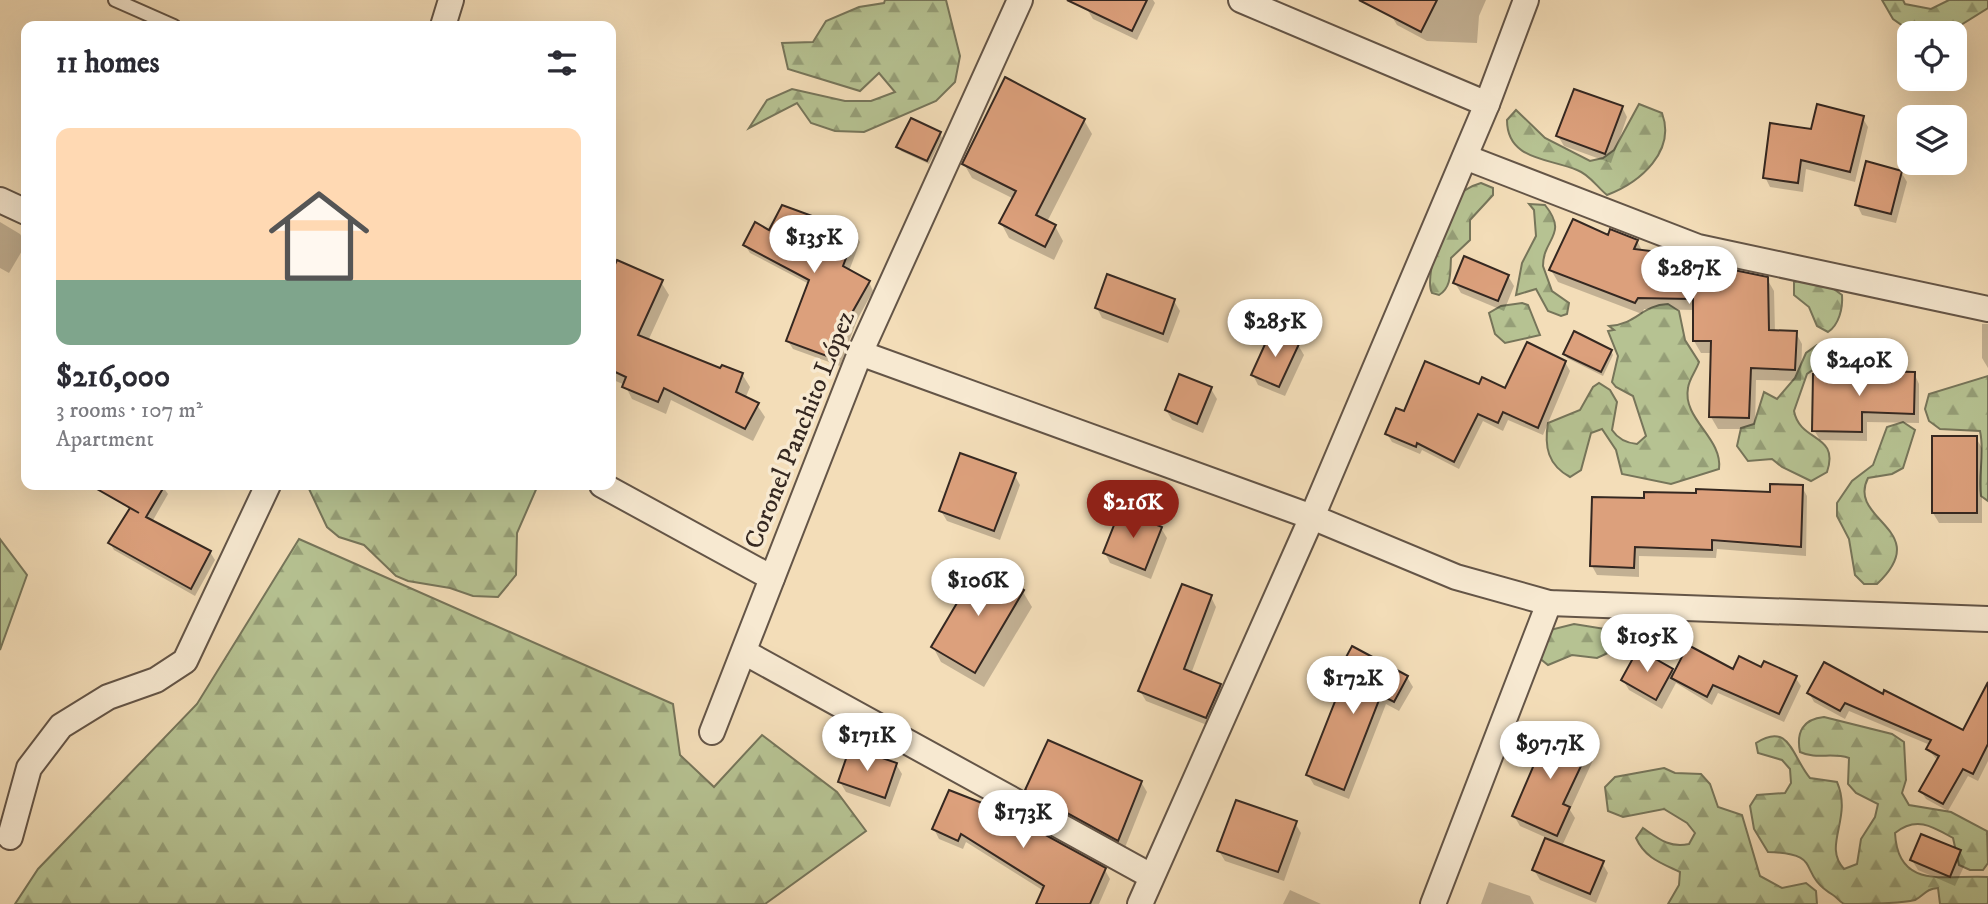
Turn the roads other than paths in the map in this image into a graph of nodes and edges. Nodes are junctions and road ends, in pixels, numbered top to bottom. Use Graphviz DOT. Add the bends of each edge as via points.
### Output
graph roads {
  1 [pos="115,0"];
  2 [pos="452,0"];
  3 [pos="1020,0"];
  4 [pos="1241,0"];
  5 [pos="1526,0"];
  6 [pos="163,21"];
  7 [pos="445,21"];
  8 [pos="1487,104"];
  9 [pos="1465,157"];
  10 [pos="0,201"];
  11 [pos="21,210"];
  12 [pos="1988,309"];
  13 [pos="860,353"];
  14 [pos="266,490"];
  15 [pos="611,490"];
  16 [pos="1312,517"];
  17 [pos="772,578"];
  18 [pos="1549,603"];
  19 [pos="1988,619"];
  20 [pos="744,652"];
  21 [pos="712,732"];
  22 [pos="10,837"];
  23 [pos="1151,876"];
  24 [pos="1140,904"];
  25 [pos="1433,904"];
  1 -- 6 [label="lane"];
  2 -- 7 [label="street"];
  3 -- 13 [label="street, Coronel Panchito López"];
  4 -- 8 [label="street"];
  5 -- 8 [label="street"];
  8 -- 9 [label="street"];
  9 -- 12 [label="street" via="1698,247"];
  9 -- 16 [label="street"];
  10 -- 11 [label="street"];
  13 -- 16 [label="street"];
  13 -- 17 [label="street, Coronel Panchito López"];
  14 -- 22 [label="street" via="185,661 156,680 108,697 61,726 29,768"];
  15 -- 17 [label="street"];
  16 -- 18 [label="street" via="1456,577"];
  16 -- 23 [label="street"];
  17 -- 20 [label="street, Coronel Panchito López"];
  18 -- 19 [label="street"];
  18 -- 25 [label="street"];
  20 -- 21 [label="street, Coronel Panchito López"];
  20 -- 23 [label="street"];
  23 -- 24 [label="street"];
}
